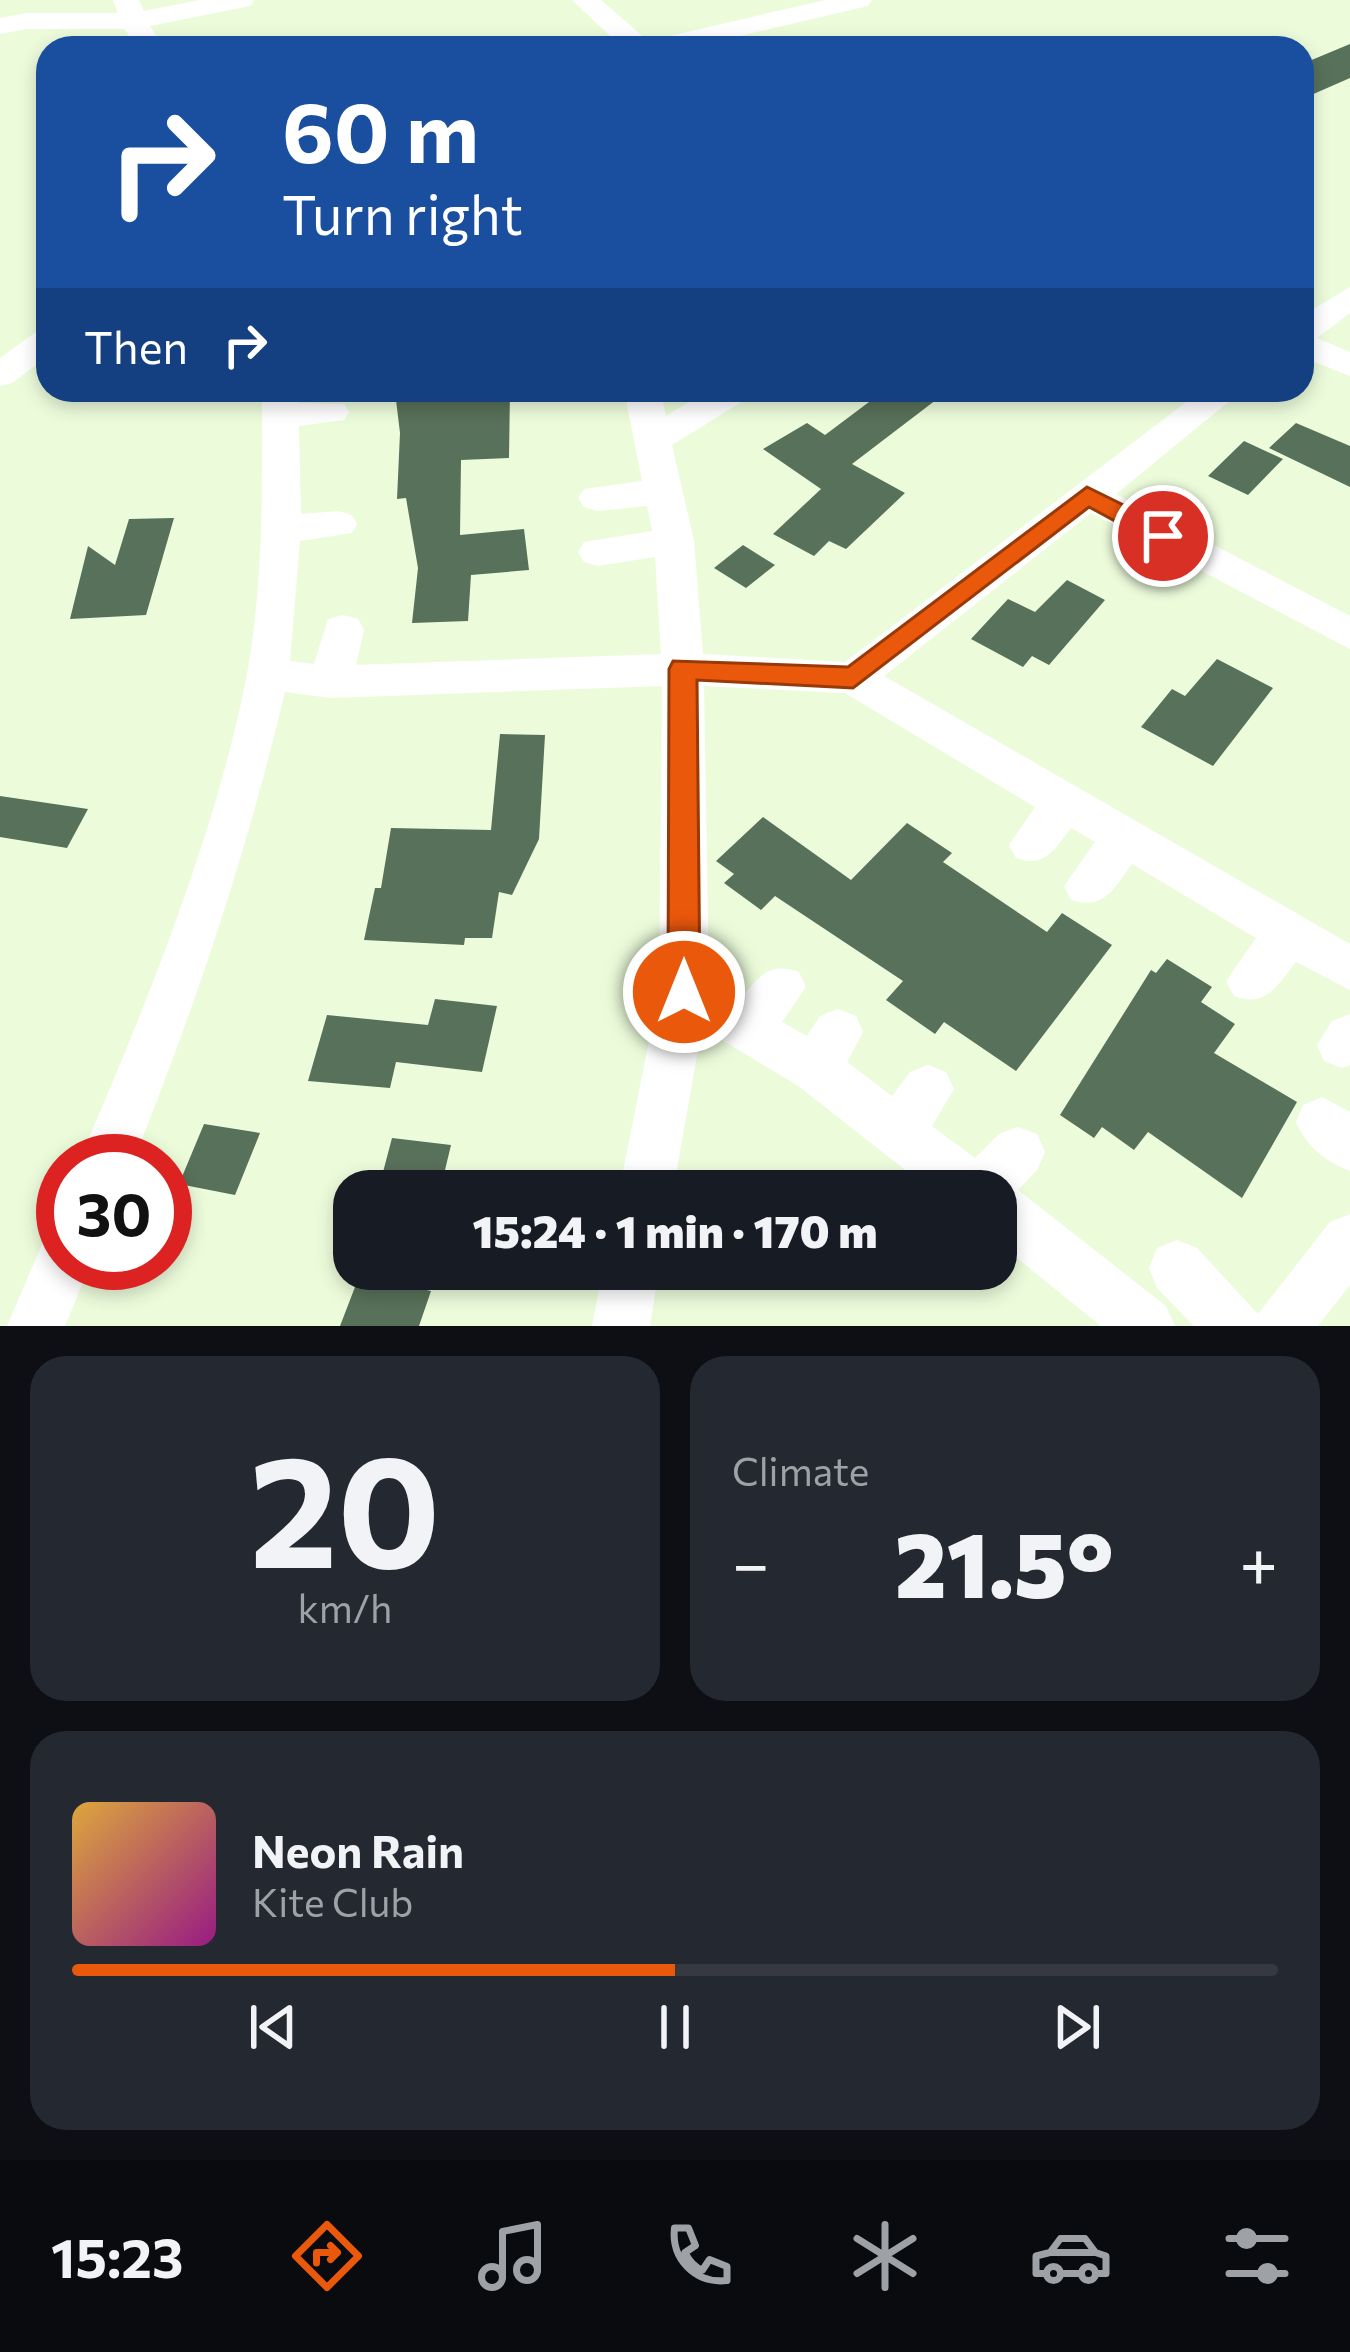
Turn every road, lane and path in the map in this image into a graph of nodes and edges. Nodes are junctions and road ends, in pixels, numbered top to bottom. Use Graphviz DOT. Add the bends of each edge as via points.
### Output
graph roads {
  1 [pos="241,0"];
  2 [pos="585,0"];
  3 [pos="859,0"];
  4 [pos="130,10"];
  5 [pos="0,26"];
  6 [pos="626,36"];
  7 [pos="704,36"];
  8 [pos="1350,297"];
  9 [pos="1314,323"];
  10 [pos="36,348"];
  11 [pos="1314,349"];
  12 [pos="1350,365"];
  13 [pos="0,375"];
  14 [pos="645,402"];
  15 [pos="715,402"];
  16 [pos="1209,402"];
  17 [pos="280,403"];
  18 [pos="331,412"];
  19 [pos="653,440"];
  20 [pos="663,492"];
  21 [pos="1087,495"];
  22 [pos="597,498"];
  23 [pos="338,524"];
  24 [pos="282,529"];
  25 [pos="674,542"];
  26 [pos="598,552"];
  27 [pos="344,630"];
  28 [pos="1350,634"];
  29 [pos="683,669"];
  30 [pos="268,674"];
  31 [pos="853,678"];
  32 [pos="331,682"];
  33 [pos="1064,802"];
  34 [pos="1126,837"];
  35 [pos="1032,845"];
  36 [pos="1088,886"];
  37 [pos="1289,934"];
  38 [pos="1350,969"];
  39 [pos="1251,981"];
  40 [pos="782,987"];
  41 [pos="684,992"];
  42 [pos="748,1026"];
  43 [pos="928,1089"];
  44 [pos="897,1131"];
  45 [pos="117,1134"];
  46 [pos="1018,1152"];
  47 [pos="650,1170"];
  48 [pos="950,1170"];
  49 [pos="1000,1170"];
  50 [pos="1017,1224"];
  51 [pos="1350,1240"];
  52 [pos="1177,1268"];
  53 [pos="51,1290"];
  54 [pos="627,1290"];
  55 [pos="36,1326"];
  56 [pos="620,1326"];
  57 [pos="1146,1326"];
  58 [pos="1234,1326"];
  59 [pos="1282,1326"];
  1 -- 4 [label="street"];
  2 -- 6 [label="street"];
  3 -- 7 [label="street"];
  4 -- 5 [label="street"];
  8 -- 9 [label="street"];
  10 -- 13 [label="street"];
  11 -- 12 [label="street"];
  14 -- 19 [label="street"];
  15 -- 19 [label="street"];
  16 -- 21 [label="street"];
  17 -- 18 [label="street"];
  17 -- 24 [label="street"];
  19 -- 20 [label="street"];
  20 -- 22 [label="street"];
  20 -- 25 [label="street"];
  21 -- 28 [label="street" via="1268,610"];
  21 -- 31 [label="street"];
  23 -- 24 [label="street"];
  24 -- 30 [label="street"];
  25 -- 26 [label="street"];
  25 -- 29 [label="street"];
  27 -- 32 [label="street"];
  29 -- 31 [label="street"];
  29 -- 32 [label="street"];
  29 -- 41 [label="street"];
  30 -- 32 [label="street"];
  30 -- 45 [label="street" via="226,833"];
  31 -- 33 [label="street"];
  33 -- 34 [label="street"];
  33 -- 35 [label="street"];
  34 -- 36 [label="street"];
  34 -- 37 [label="street"];
  37 -- 38 [label="street"];
  37 -- 39 [label="street"];
  40 -- 42 [label="street"];
  41 -- 42 [label="street"];
  41 -- 47 [label="street"];
  42 -- 44 [label="street" via="827,1050"];
  43 -- 44 [label="street"];
  44 -- 48 [label="street"];
  46 -- 49 [label="street"];
  50 -- 57 [label="street"];
  51 -- 59 [label="street"];
  52 -- 58 [label="street"];
  53 -- 55 [label="street"];
  54 -- 56 [label="street"];
}
